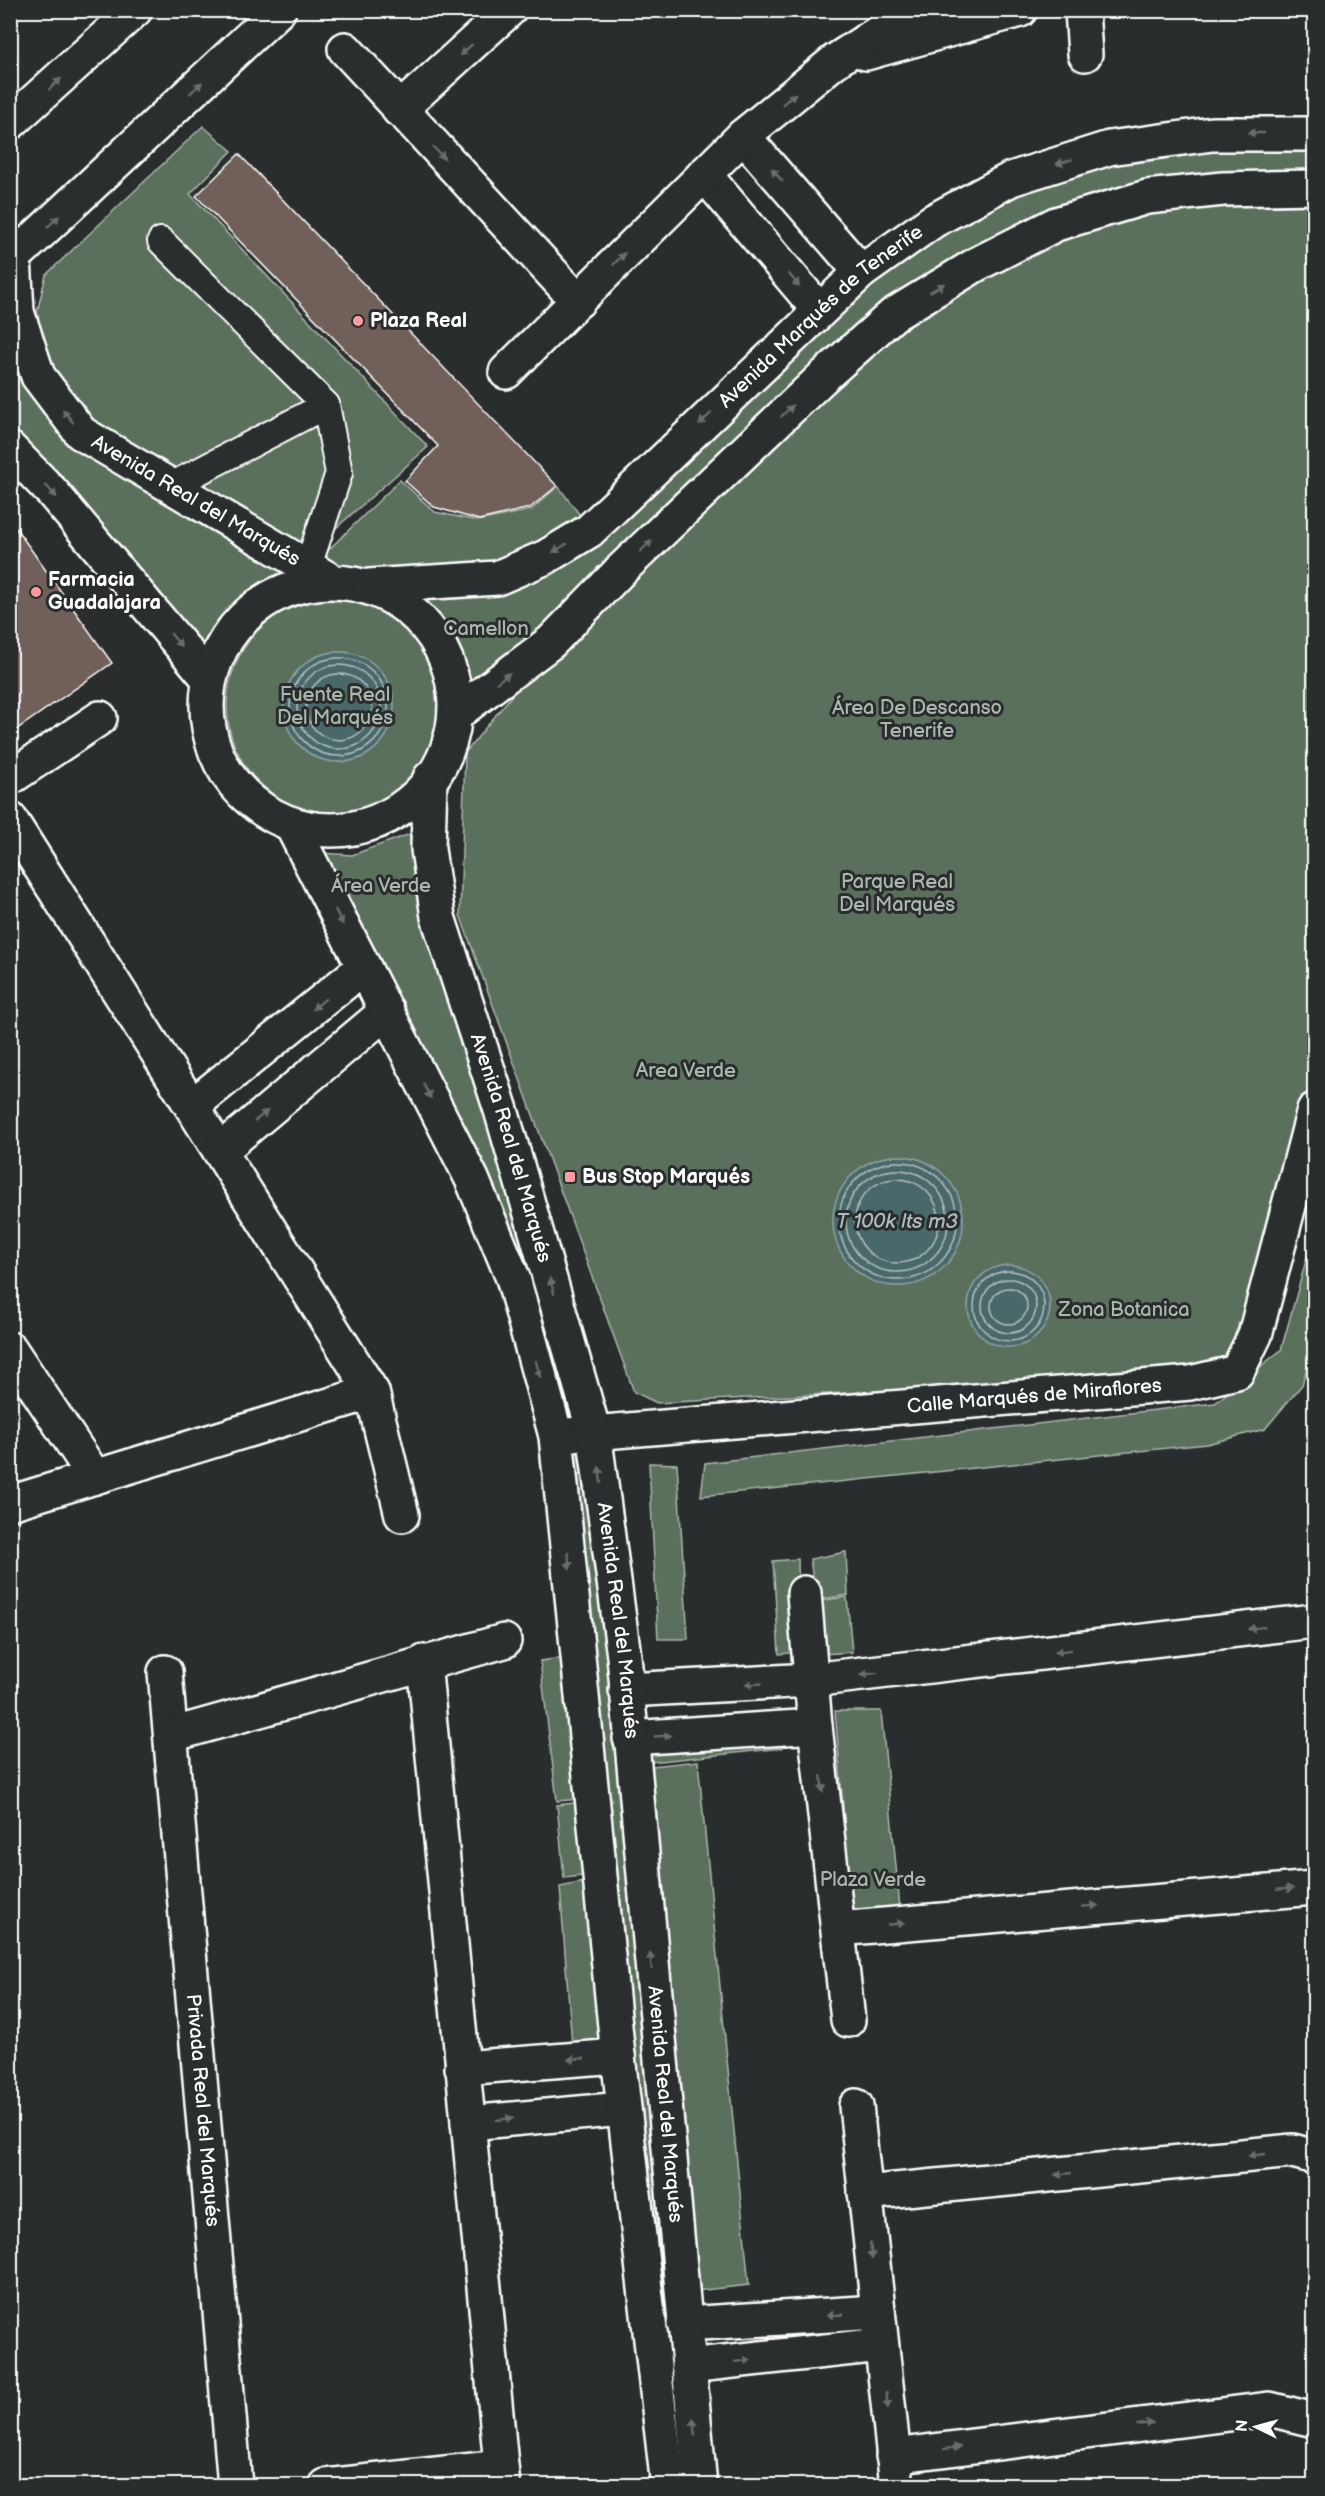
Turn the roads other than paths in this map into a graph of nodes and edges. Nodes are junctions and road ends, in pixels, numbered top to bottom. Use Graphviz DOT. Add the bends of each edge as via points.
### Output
graph roads {
  1 [pos="135,10"];
  2 [pos="279,10"];
  3 [pos="509,10"];
  4 [pos="913,10"];
  5 [pos="1020,10"];
  6 [pos="1082,10"];
  7 [pos="345,49"];
  8 [pos="1085,54"];
  9 [pos="836,61"];
  10 [pos="399,111"];
  11 [pos="10,123"];
  12 [pos="1314,134"];
  13 [pos="743,136"];
  14 [pos="704,174"];
  15 [pos="1314,187"];
  16 [pos="161,241"];
  17 [pos="12,256"];
  18 [pos="861,272"];
  19 [pos="578,301"];
  20 [pos="819,310"];
  21 [pos="506,372"];
  22 [pos="326,405"];
  23 [pos="10,449"];
  24 [pos="171,486"];
  25 [pos="319,573"];
  26 [pos="369,586"];
  27 [pos="209,679"];
  28 [pos="457,713"];
  29 [pos="100,718"];
  30 [pos="10,778"];
  31 [pos="430,778"];
  32 [pos="10,819"];
  33 [pos="293,828"];
  34 [pos="364,967"];
  35 [pos="387,1011"];
  36 [pos="192,1106"];
  37 [pos="1314,1110"];
  38 [pos="220,1151"];
  39 [pos="10,1348"];
  40 [pos="372,1392"];
  41 [pos="594,1432"];
  42 [pos="556,1436"];
  43 [pos="95,1477"];
  44 [pos="10,1503"];
  45 [pos="402,1515"];
  46 [pos="804,1593"];
  47 [pos="1314,1621"];
  48 [pos="504,1641"];
  49 [pos="424,1662"];
  50 [pos="165,1672"];
  51 [pos="811,1680"];
  52 [pos="626,1690"];
  53 [pos="815,1726"];
  54 [pos="171,1735"];
  55 [pos="630,1738"];
  56 [pos="1314,1888"];
  57 [pos="838,1929"];
  58 [pos="848,2020"];
  59 [pos="618,2056"];
  60 [pos="462,2068"];
  61 [pos="856,2106"];
  62 [pos="623,2109"];
  63 [pos="468,2123"];
  64 [pos="1314,2157"];
  65 [pos="865,2193"];
  66 [pos="878,2312"];
  67 [pos="684,2324"];
  68 [pos="881,2345"];
  69 [pos="688,2366"];
  70 [pos="1314,2420"];
  71 [pos="895,2470"];
  72 [pos="502,2476"];
  73 [pos="235,2486"];
  74 [pos="327,2486"];
  75 [pos="668,2486"];
  76 [pos="700,2486"];
  11 -- 1 [label="street, one-way"];
  17 -- 2 [label="street, one-way"];
  3 -- 10 [label="street, one-way"];
  4 -- 9 [label="street"];
  5 -- 9 [label="street"];
  6 -- 8 [label="street"];
  7 -- 10 [label="street"];
  13 -- 9 [label="street, one-way"];
  10 -- 19 [label="street, one-way"];
  12 -- 18 [label="street, Avenida Marqués de Tenerife, one-way" via="1212,134 1098,152 1011,178 933,221"];
  13 -- 14 [label="street"];
  18 -- 13 [label="street, one-way"];
  19 -- 14 [label="street, one-way"];
  14 -- 20 [label="street, one-way"];
  28 -- 15 [label="street, one-way" via="551,642 630,561 893,315 977,264 1056,224 1147,197 1223,189"];
  16 -- 22 [label="lane"];
  24 -- 17 [label="street, Avenida Real del Marqués, one-way" via="81,433 38,375 17,312"];
  18 -- 20 [label="street, Avenida Marqués de Tenerife"];
  19 -- 21 [label="street"];
  20 -- 26 [label="street, Avenida Marqués de Tenerife, one-way" via="589,531 546,557 497,578"];
  22 -- 24 [label="lane"];
  22 -- 25 [label="lane" via="339,473"];
  23 -- 27 [label="street, one-way" via="52,492"];
  24 -- 25 [label="street, Avenida Real del Marqués"];
  25 -- 26 [label="street"];
  25 -- 27 [label="street" via="252,609 225,640"];
  26 -- 28 [label="street" via="417,614 448,659"];
  27 -- 33 [label="street" via="210,741 240,795"];
  28 -- 31 [label="street"];
  29 -- 30 [label="street"];
  31 -- 33 [label="street" via="398,814 361,830 327,833"];
  41 -- 31 [label="street, Avenida Real del Marqués, one-way" via="501,1110 438,917 428,849"];
  32 -- 36 [label="street"];
  33 -- 34 [label="street, Avenida Real del Marqués, one-way"];
  34 -- 35 [label="street, Avenida Real del Marqués"];
  34 -- 36 [label="street, one-way"];
  38 -- 35 [label="street, one-way"];
  35 -- 42 [label="street, Avenida Real del Marqués, one-way" via="472,1179 513,1278"];
  36 -- 38 [label="street"];
  37 -- 41 [label="street, Calle Marqués de Miraflores" via="1256,1335 1237,1372 1190,1383"];
  38 -- 40 [label="street"];
  39 -- 43 [label="street"];
  40 -- 43 [label="street"];
  40 -- 45 [label="street"];
  41 -- 42 [label="street, Calle Marqués de Miraflores"];
  52 -- 41 [label="street, Avenida Real del Marqués, one-way"];
  42 -- 59 [label="street, Avenida Real del Marqués, one-way"];
  43 -- 44 [label="street"];
  46 -- 51 [label="street"];
  47 -- 51 [label="street, one-way"];
  48 -- 49 [label="street"];
  49 -- 54 [label="street"];
  49 -- 60 [label="street"];
  50 -- 54 [label="street, Privada Real del Marqués"];
  51 -- 52 [label="street, one-way"];
  51 -- 53 [label="street"];
  52 -- 55 [label="street, Avenida Real del Marqués"];
  55 -- 53 [label="street, one-way"];
  53 -- 57 [label="street, one-way"];
  54 -- 73 [label="street, Privada Real del Marqués"];
  67 -- 55 [label="street, Avenida Real del Marqués, one-way"];
  57 -- 56 [label="street, one-way"];
  57 -- 58 [label="street"];
  59 -- 60 [label="street, one-way"];
  59 -- 62 [label="street, Avenida Real del Marqués"];
  60 -- 63 [label="street"];
  61 -- 65 [label="street"];
  63 -- 62 [label="street, one-way"];
  62 -- 75 [label="street, Avenida Real del Marqués"];
  63 -- 72 [label="street"];
  64 -- 65 [label="street, one-way" via="1293,2151"];
  65 -- 66 [label="street, one-way"];
  66 -- 67 [label="street, one-way"];
  66 -- 68 [label="street"];
  67 -- 69 [label="street, Avenida Real del Marqués"];
  69 -- 68 [label="street, one-way"];
  68 -- 71 [label="street, one-way"];
  76 -- 69 [label="street, Avenida Real del Marqués, one-way"];
  71 -- 70 [label="street, one-way" via="1269,2409"];
  72 -- 74 [label="street"];
}
